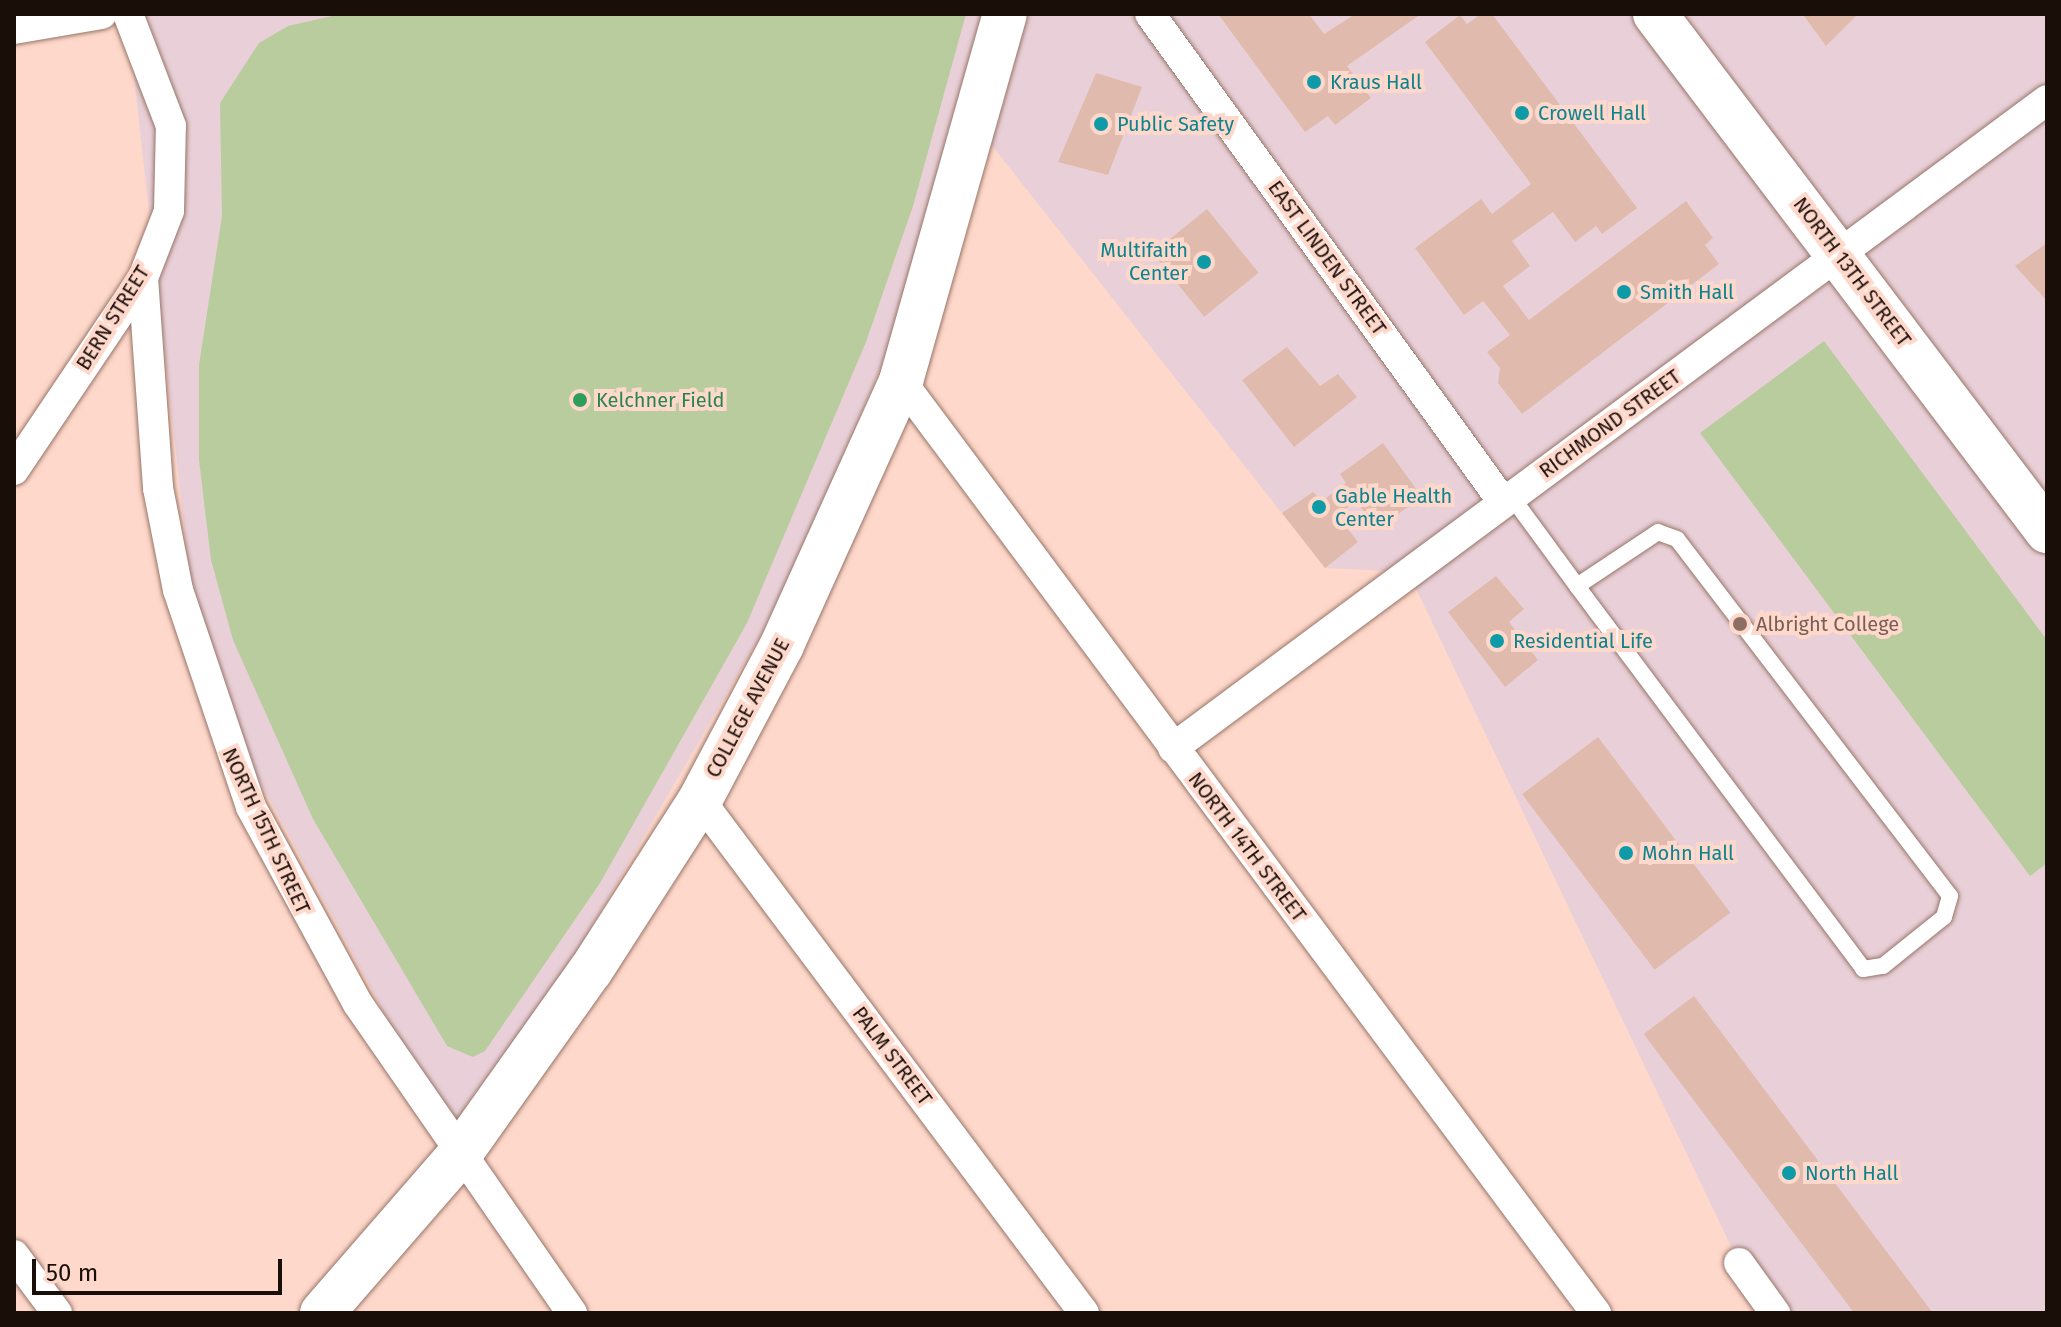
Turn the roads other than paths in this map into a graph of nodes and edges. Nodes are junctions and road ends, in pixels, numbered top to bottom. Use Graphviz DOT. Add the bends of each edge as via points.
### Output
graph roads {
  1 [pos="102,14"];
  2 [pos="128,14"];
  3 [pos="1005,14"];
  4 [pos="1150,14"];
  5 [pos="1655,14"];
  6 [pos="14,29"];
  7 [pos="2047,100"];
  8 [pos="1841,256"];
  9 [pos="143,278"];
  10 [pos="901,381"];
  11 [pos="14,470"];
  12 [pos="1507,499"];
  13 [pos="2036,509"];
  14 [pos="1577,586"];
  15 [pos="1173,748"];
  16 [pos="700,800"];
  17 [pos="460,1154"];
  18 [pos="14,1255"];
  19 [pos="1739,1263"];
  20 [pos="52,1311"];
  21 [pos="322,1313"];
  22 [pos="572,1313"];
  23 [pos="1084,1313"];
  24 [pos="1596,1313"];
  25 [pos="1775,1313"];
  1 -- 6 [label="street"];
  2 -- 9 [label="street, BERN STREET" via="171,126 169,211"];
  3 -- 10 [label="street, COLLEGE AVENUE" via="978,128"];
  4 -- 12 [label="street, EAST LINDEN STREET"];
  5 -- 8 [label="street, NORTH 13TH STREET"];
  7 -- 8 [label="street, RICHMOND STREET"];
  8 -- 12 [label="street, RICHMOND STREET"];
  8 -- 13 [label="street, NORTH 13TH STREET"];
  9 -- 11 [label="street, BERN STREET"];
  9 -- 17 [label="street, NORTH 15TH STREET" via="158,488 178,590 223,739 300,908"];
  10 -- 15 [label="street, NORTH 14TH STREET"];
  10 -- 16 [label="street, COLLEGE AVENUE" via="789,631"];
  12 -- 14 [label="lane"];
  12 -- 15 [label="street, RICHMOND STREET"];
  14 -- 14 [label="lane" via="1658,532 1677,539 1950,896 1944,917 1883,966 1863,969"];
  15 -- 24 [label="street, NORTH 14TH STREET"];
  16 -- 17 [label="street, COLLEGE AVENUE"];
  16 -- 23 [label="street, PALM STREET"];
  17 -- 21 [label="street, COLLEGE AVENUE"];
  17 -- 22 [label="street, NORTH 15TH STREET"];
  18 -- 20 [label="street"];
  19 -- 25 [label="street"];
}
